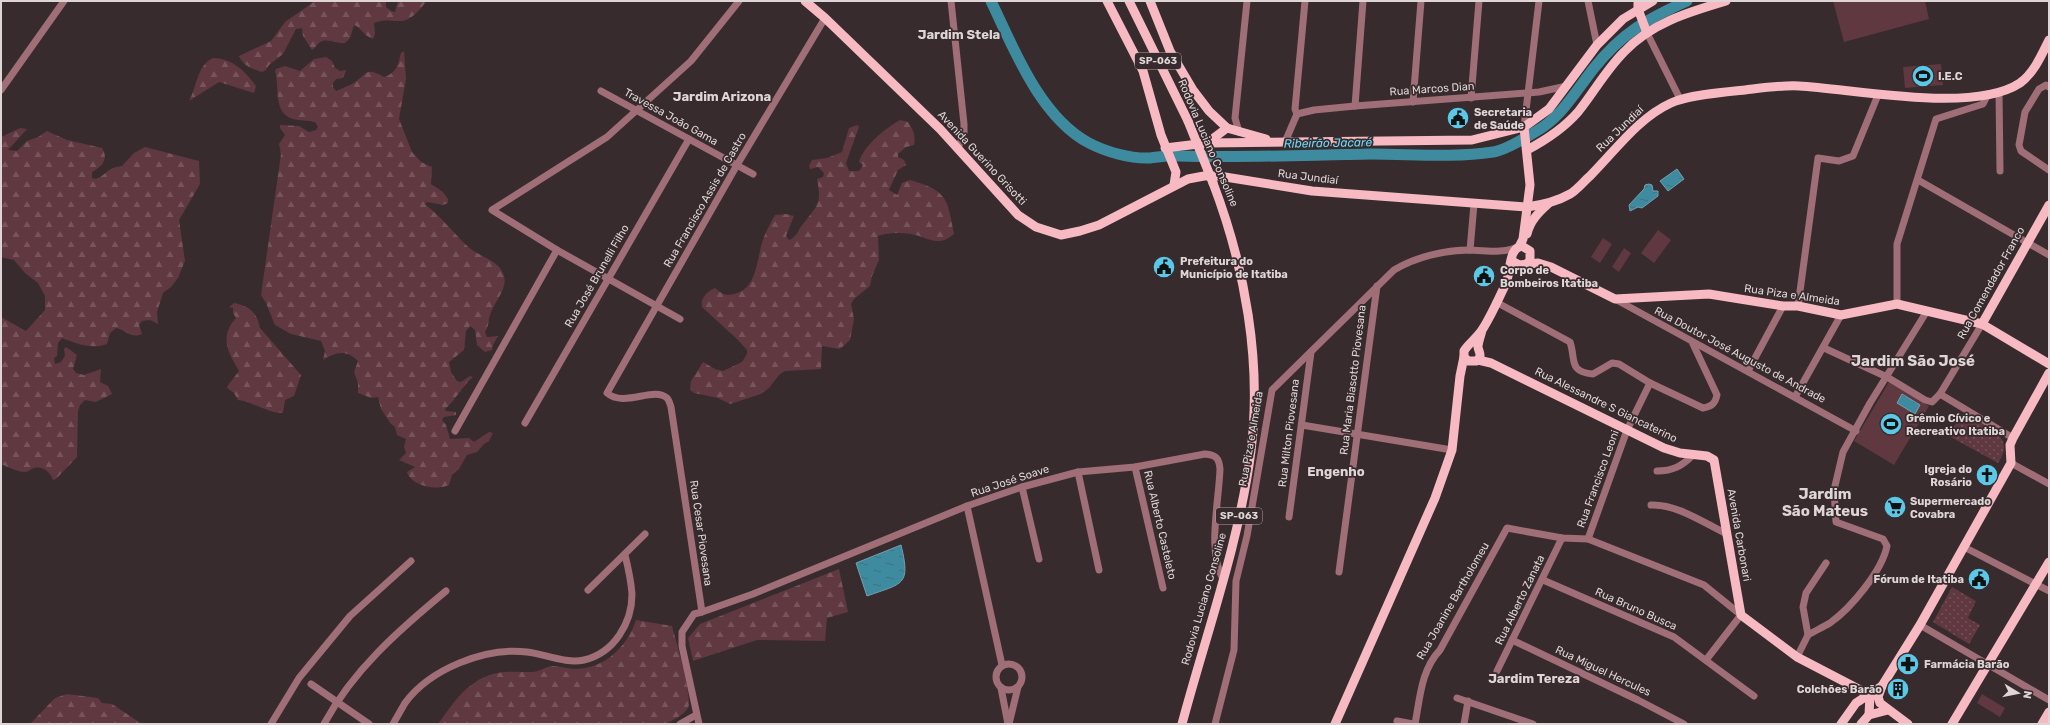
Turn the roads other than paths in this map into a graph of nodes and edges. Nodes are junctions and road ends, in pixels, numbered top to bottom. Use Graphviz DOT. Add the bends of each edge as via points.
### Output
graph roads {
  1 [pos="64,1"];
  2 [pos="739,1"];
  3 [pos="804,1"];
  4 [pos="951,1"];
  5 [pos="1107,1"];
  6 [pos="1129,1"];
  7 [pos="1150,1"];
  8 [pos="1247,1"];
  9 [pos="1305,1"];
  10 [pos="1363,1"];
  11 [pos="1421,1"];
  12 [pos="1479,1"];
  13 [pos="1538,1"];
  14 [pos="1588,1"];
  15 [pos="1653,1"];
  16 [pos="1726,1"];
  17 [pos="1639,7"];
  18 [pos="825,18"];
  19 [pos="1646,31"];
  20 [pos="2049,40"];
  21 [pos="1597,45"];
  22 [pos="1568,86"];
  23 [pos="2048,86"];
  24 [pos="1,90"];
  25 [pos="601,91"];
  26 [pos="1999,92"];
  27 [pos="1528,93"];
  28 [pos="1988,94"];
  29 [pos="1878,95"];
  30 [pos="1471,98"];
  31 [pos="1680,100"];
  32 [pos="1414,102"];
  33 [pos="1355,106"];
  34 [pos="637,110"];
  35 [pos="1297,114"];
  36 [pos="1236,118"];
  37 [pos="1227,128"];
  38 [pos="1524,130"];
  39 [pos="1239,132"];
  40 [pos="689,139"];
  41 [pos="1281,142"];
  42 [pos="1207,143"];
  43 [pos="958,148"];
  44 [pos="1527,148"];
  45 [pos="1166,150"];
  46 [pos="737,165"];
  47 [pos="2049,170"];
  48 [pos="2000,171"];
  49 [pos="1176,172"];
  50 [pos="753,174"];
  51 [pos="1188,179"];
  52 [pos="1216,180"];
  53 [pos="1918,180"];
  54 [pos="1174,185"];
  55 [pos="1530,185"];
  56 [pos="1474,204"];
  57 [pos="1549,204"];
  58 [pos="2049,205"];
  59 [pos="1527,207"];
  60 [pos="2028,242"];
  61 [pos="1523,249"];
  62 [pos="557,250"];
  63 [pos="1470,250"];
  64 [pos="1496,253"];
  65 [pos="2049,256"];
  66 [pos="1512,260"];
  67 [pos="1524,265"];
  68 [pos="1551,267"];
  69 [pos="608,279"];
  70 [pos="1506,282"];
  71 [pos="1377,286"];
  72 [pos="1615,299"];
  73 [pos="1496,302"];
  74 [pos="1897,304"];
  75 [pos="657,306"];
  76 [pos="1783,306"];
  77 [pos="1798,306"];
  78 [pos="1926,311"];
  79 [pos="1841,315"];
  80 [pos="680,319"];
  81 [pos="1982,324"];
  82 [pos="1693,344"];
  83 [pos="1824,348"];
  84 [pos="1311,352"];
  85 [pos="1476,354"];
  86 [pos="2049,364"];
  87 [pos="1748,371"];
  88 [pos="2049,374"];
  89 [pos="1460,376"];
  90 [pos="1887,377"];
  91 [pos="1650,383"];
  92 [pos="607,393"];
  93 [pos="1940,394"];
  94 [pos="1795,397"];
  95 [pos="525,423"];
  96 [pos="1302,425"];
  97 [pos="1627,430"];
  98 [pos="1856,430"];
  99 [pos="455,431"];
  100 [pos="1358,434"];
  101 [pos="2013,438"];
  102 [pos="1452,450"];
  103 [pos="1693,455"];
  104 [pos="1714,460"];
  105 [pos="2011,463"];
  106 [pos="1135,467"];
  107 [pos="1657,471"];
  108 [pos="1078,472"];
  109 [pos="2049,484"];
  110 [pos="1022,487"];
  111 [pos="1651,505"];
  112 [pos="967,506"];
  113 [pos="1289,517"];
  114 [pos="645,534"];
  115 [pos="1727,534"];
  116 [pos="1562,538"];
  117 [pos="1588,540"];
  118 [pos="1964,547"];
  119 [pos="625,555"];
  120 [pos="1039,559"];
  121 [pos="411,561"];
  122 [pos="2049,562"];
  123 [pos="1826,563"];
  124 [pos="1099,570"];
  125 [pos="1339,572"];
  126 [pos="1223,579"];
  127 [pos="1543,580"];
  128 [pos="2036,584"];
  129 [pos="1162,588"];
  130 [pos="588,590"];
  131 [pos="446,591"];
  132 [pos="2049,591"];
  133 [pos="702,612"];
  134 [pos="1741,615"];
  135 [pos="1920,625"];
  136 [pos="1808,635"];
  137 [pos="1512,640"];
  138 [pos="1797,657"];
  139 [pos="1706,660"];
  140 [pos="1002,665"];
  141 [pos="1988,665"];
  142 [pos="1497,671"];
  143 [pos="311,684"];
  144 [pos="1850,686"];
  145 [pos="1882,686"];
  146 [pos="1018,687"];
  147 [pos="1001,688"];
  148 [pos="1870,695"];
  149 [pos="1754,696"];
  150 [pos="1457,698"];
  151 [pos="2049,700"];
  152 [pos="1468,701"];
  153 [pos="336,702"];
  154 [pos="1856,703"];
  155 [pos="1888,710"];
  156 [pos="2049,712"];
  157 [pos="696,715"];
  158 [pos="1869,715"];
  159 [pos="1397,721"];
  160 [pos="1518,721"];
  161 [pos="271,724"];
  162 [pos="324,724"];
  163 [pos="369,724"];
  164 [pos="393,724"];
  165 [pos="680,724"];
  166 [pos="699,724"];
  167 [pos="1008,724"];
  168 [pos="1182,724"];
  169 [pos="1215,724"];
  170 [pos="1335,724"];
  171 [pos="1414,724"];
  172 [pos="1464,724"];
  173 [pos="1533,724"];
  174 [pos="1684,724"];
  175 [pos="1841,724"];
  176 [pos="1861,724"];
  177 [pos="1908,724"];
  178 [pos="1952,724"];
  179 [pos="2042,724"];
  1 -- 24 [label="street"];
  2 -- 34 [label="street" via="691,61"];
  3 -- 18 [label="main road, Avenida Guerino Grisotti"];
  4 -- 43 [label="street" via="964,124 964,133"];
  5 -- 45 [label="main road" via="1143,71"];
  6 -- 52 [label="main road, Rodovia Luciano Consoline / SP-063, bridge"];
  7 -- 37 [label="main road" via="1170,51 1193,90 1209,111"];
  8 -- 36 [label="street"];
  9 -- 35 [label="street" via="1295,109"];
  10 -- 33 [label="street"];
  11 -- 32 [label="street"];
  12 -- 30 [label="street"];
  13 -- 27 [label="street"];
  14 -- 21 [label="street"];
  15 -- 17 [label="main road"];
  16 -- 19 [label="main road"];
  17 -- 19 [label="main road"];
  17 -- 21 [label="main road" via="1623,18"];
  18 -- 43 [label="main road, Avenida Guerino Grisotti"];
  18 -- 46 [label="street, Rua Francisco Assis de Castro"];
  19 -- 31 [label="street"];
  19 -- 44 [label="main road" via="1625,51 1577,113 1549,138"];
  20 -- 26 [label="main road, Rua Jundiaí" via="2037,63 2025,78"];
  21 -- 22 [label="main road"];
  22 -- 27 [label="street, Rua Marcos Dian"];
  22 -- 38 [label="main road" via="1549,109"];
  23 -- 47 [label="street" via="2039,89 2025,112 2019,145 2021,151"];
  25 -- 34 [label="street, Travessa João Gama"];
  26 -- 28 [label="main road, Rua Jundiaí"];
  26 -- 48 [label="street"];
  27 -- 30 [label="street, Rua Marcos Dian"];
  27 -- 38 [label="street"];
  28 -- 29 [label="main road, Rua Jundiaí" via="1926,98"];
  28 -- 53 [label="street" via="1983,104 1936,119"];
  29 -- 31 [label="main road, Rua Jundiaí" via="1798,86 1745,90"];
  29 -- 77 [label="street" via="1853,156 1838,161 1818,158"];
  30 -- 32 [label="street, Rua Marcos Dian"];
  31 -- 57 [label="main road, Rua Jundiaí" via="1654,113 1571,194"];
  32 -- 33 [label="street, Rua Marcos Dian"];
  33 -- 35 [label="street, Rua Marcos Dian"];
  34 -- 40 [label="street, Travessa João Gama"];
  34 -- 62 [label="street" via="607,137 492,210"];
  35 -- 41 [label="street"];
  36 -- 37 [label="street"];
  36 -- 39 [label="street"];
  37 -- 39 [label="main road"];
  37 -- 42 [label="main road"];
  38 -- 41 [label="main road" via="1472,140"];
  38 -- 44 [label="main road"];
  39 -- 41 [label="main road"];
  40 -- 46 [label="street, Travessa João Gama"];
  40 -- 69 [label="street, Rua José Brunelli Filho"];
  41 -- 42 [label="main road"];
  42 -- 45 [label="main road"];
  43 -- 54 [label="main road, Avenida Guerino Grisotti" via="1018,215 1036,227 1061,235 1099,225"];
  44 -- 55 [label="main road"];
  45 -- 49 [label="main road"];
  46 -- 50 [label="street, Travessa João Gama"];
  46 -- 75 [label="street, Rua Francisco Assis de Castro"];
  49 -- 51 [label="main road"];
  49 -- 54 [label="main road"];
  51 -- 52 [label="main road, Avenida Guerino Grisotti" via="1204,176"];
  51 -- 54 [label="main road, Avenida Guerino Grisotti"];
  52 -- 56 [label="main road, Rua Jundiaí" via="1312,191"];
  52 -- 126 [label="main road, Rodovia Luciano Consoline / SP-063" via="1243,288 1254,392 1251,450 1238,522"];
  53 -- 60 [label="street"];
  53 -- 74 [label="street" via="1897,244"];
  55 -- 57 [label="main road" via="1537,199"];
  55 -- 59 [label="main road"];
  56 -- 59 [label="main road, Rua Jundiaí"];
  56 -- 63 [label="street"];
  57 -- 59 [label="main road, Rua Jundiaí"];
  57 -- 61 [label="main road" via="1539,211 1529,226"];
  58 -- 60 [label="main road, Rua Comendador Franco"];
  59 -- 61 [label="main road"];
  60 -- 65 [label="street"];
  60 -- 81 [label="main road, Rua Comendador Franco"];
  61 -- 64 [label="street"];
  61 -- 66 [label="main road" via="1512,253"];
  61 -- 67 [label="main road" via="1531,258"];
  61 -- 68 [label="main road"];
  62 -- 69 [label="street"];
  62 -- 99 [label="street"];
  63 -- 64 [label="street, Rua Piza e Almeida"];
  63 -- 71 [label="street, Rua Piza e Almeida" via="1409,261 1394,270"];
  64 -- 66 [label="street"];
  66 -- 67 [label="main road"];
  66 -- 70 [label="main road"];
  67 -- 68 [label="main road" via="1538,263"];
  67 -- 70 [label="main road"];
  68 -- 72 [label="main road"];
  69 -- 75 [label="street"];
  69 -- 95 [label="street, Rua José Brunelli Filho"];
  70 -- 73 [label="main road"];
  71 -- 84 [label="street, Rua Piza e Almeida"];
  71 -- 100 [label="street, Rua Maria Biasotto Piovesana"];
  72 -- 76 [label="main road, Rua Piza e Almeida" via="1709,294"];
  72 -- 82 [label="street, Rua Doutor José Augusto de Andrade"];
  73 -- 85 [label="main road" via="1482,330"];
  73 -- 91 [label="street" via="1570,342 1573,350 1572,360 1575,367 1582,372 1593,374 1612,363 1619,364"];
  74 -- 78 [label="main road, Rua Piza e Almeida"];
  74 -- 79 [label="main road, Rua Piza e Almeida"];
  75 -- 80 [label="street"];
  75 -- 92 [label="street, Rua Francisco Assis de Castro"];
  76 -- 77 [label="main road, Rua Piza e Almeida"];
  76 -- 87 [label="street"];
  77 -- 79 [label="main road, Rua Piza e Almeida"];
  78 -- 81 [label="main road, Rua Piza e Almeida"];
  78 -- 90 [label="street"];
  79 -- 83 [label="street"];
  81 -- 86 [label="main road, Rua Piza e Almeida"];
  81 -- 93 [label="street, Rua Comendador Franco"];
  82 -- 87 [label="street, Rua Doutor José Augusto de Andrade"];
  82 -- 91 [label="street" via="1717,395 1710,407 1697,406"];
  83 -- 90 [label="street"];
  83 -- 94 [label="street"];
  84 -- 96 [label="street, Rua Milton Piovesana"];
  84 -- 169 [label="street, Rua Piza e Almeida" via="1272,390 1236,580 1234,650"];
  85 -- 89 [label="main road"];
  85 -- 89 [label="main road" via="1464,351"];
  85 -- 97 [label="main road, Rua Alessandre S Giancaterino"];
  87 -- 94 [label="street, Rua Doutor José Augusto de Andrade"];
  88 -- 101 [label="main road"];
  89 -- 102 [label="main road"];
  90 -- 93 [label="street" via="1925,400 1932,402"];
  90 -- 98 [label="street"];
  91 -- 97 [label="street, Rua Francisco Leoni"];
  92 -- 133 [label="street, Rua Cesar Piovesana" via="618,400 660,395 667,398 671,407"];
  93 -- 101 [label="street"];
  94 -- 98 [label="street, Rua Doutor José Augusto de Andrade"];
  96 -- 100 [label="street"];
  96 -- 113 [label="street, Rua Milton Piovesana"];
  97 -- 103 [label="main road, Rua Alessandre S Giancaterino" via="1664,448"];
  97 -- 117 [label="street, Rua Francisco Leoni"];
  98 -- 136 [label="street" via="1843,452 1834,490 1836,522 1883,539 1887,546 1885,555 1864,590 1831,622"];
  100 -- 102 [label="street"];
  100 -- 125 [label="street, Rua Maria Biasotto Piovesana"];
  101 -- 105 [label="main road" via="2010,445"];
  102 -- 170 [label="main road" via="1435,498"];
  103 -- 104 [label="main road, Rua Alessandre S Giancaterino" via="1707,456"];
  103 -- 107 [label="street" via="1684,464 1670,471"];
  104 -- 115 [label="main road, Avenida Carbonari"];
  105 -- 109 [label="street"];
  105 -- 118 [label="main road"];
  106 -- 108 [label="street, Rua José Soave"];
  106 -- 126 [label="street, Rua José Soave" via="1205,454 1214,455 1219,460 1220,484 1214,551 1217,569"];
  106 -- 129 [label="street, Rua Alberto Casteleto"];
  108 -- 110 [label="street, Rua José Soave"];
  108 -- 124 [label="street"];
  110 -- 112 [label="street, Rua José Soave"];
  110 -- 120 [label="street"];
  111 -- 115 [label="street" via="1680,511"];
  112 -- 133 [label="street, Rua José Soave" via="753,594"];
  112 -- 140 [label="street"];
  114 -- 119 [label="street"];
  115 -- 134 [label="main road, Avenida Carbonari"];
  116 -- 117 [label="street, Rua Joanine Bartholomeu"];
  116 -- 127 [label="street, Rua Alberto Zanata"];
  116 -- 171 [label="street, Rua Joanine Bartholomeu" via="1507,528 1440,650 1430,661"];
  117 -- 134 [label="street, Rua Joanine Bartholomeu" via="1704,585"];
  118 -- 128 [label="street"];
  118 -- 135 [label="main road"];
  119 -- 130 [label="street"];
  119 -- 164 [label="street" via="632,594 628,619 620,635 605,650 584,660 566,660 526,652 492,653 457,664 429,681 406,702"];
  121 -- 161 [label="street" via="350,616 299,678"];
  122 -- 128 [label="main road"];
  123 -- 136 [label="street" via="1806,593 1803,607"];
  126 -- 168 [label="main road, Rodovia Luciano Consoline / SP-063"];
  127 -- 137 [label="street, Rua Alberto Zanata"];
  127 -- 139 [label="street, Rua Bruno Busca" via="1674,637"];
  128 -- 132 [label="street"];
  128 -- 141 [label="main road"];
  131 -- 153 [label="street" via="370,660"];
  133 -- 157 [label="street" via="694,614 682,632 682,646"];
  134 -- 138 [label="main road"];
  134 -- 139 [label="street"];
  135 -- 141 [label="street"];
  135 -- 145 [label="main road"];
  136 -- 138 [label="street"];
  137 -- 142 [label="street, Rua Alberto Zanata"];
  137 -- 174 [label="street, Rua Miguel Hercules"];
  138 -- 144 [label="main road"];
  139 -- 149 [label="street, Rua Bruno Busca"];
  140 -- 146 [label="street" via="1011,663 1018,667 1022,675"];
  140 -- 147 [label="street" via="995,676"];
  141 -- 151 [label="street"];
  141 -- 178 [label="main road"];
  143 -- 153 [label="street"];
  144 -- 148 [label="main road"];
  144 -- 154 [label="main road"];
  145 -- 148 [label="main road"];
  145 -- 155 [label="main road" via="1878,697 1880,703"];
  146 -- 147 [label="street" via="1010,690"];
  146 -- 167 [label="street"];
  147 -- 167 [label="street"];
  148 -- 154 [label="main road"];
  148 -- 158 [label="main road"];
  150 -- 152 [label="street"];
  152 -- 160 [label="street"];
  152 -- 172 [label="street"];
  153 -- 162 [label="street"];
  153 -- 163 [label="street"];
  154 -- 175 [label="main road"];
  155 -- 158 [label="main road"];
  155 -- 177 [label="main road"];
  156 -- 179 [label="main road"];
  157 -- 165 [label="street"];
  157 -- 166 [label="street"];
  158 -- 176 [label="main road"];
  159 -- 171 [label="street"];
  160 -- 173 [label="street"];
}
